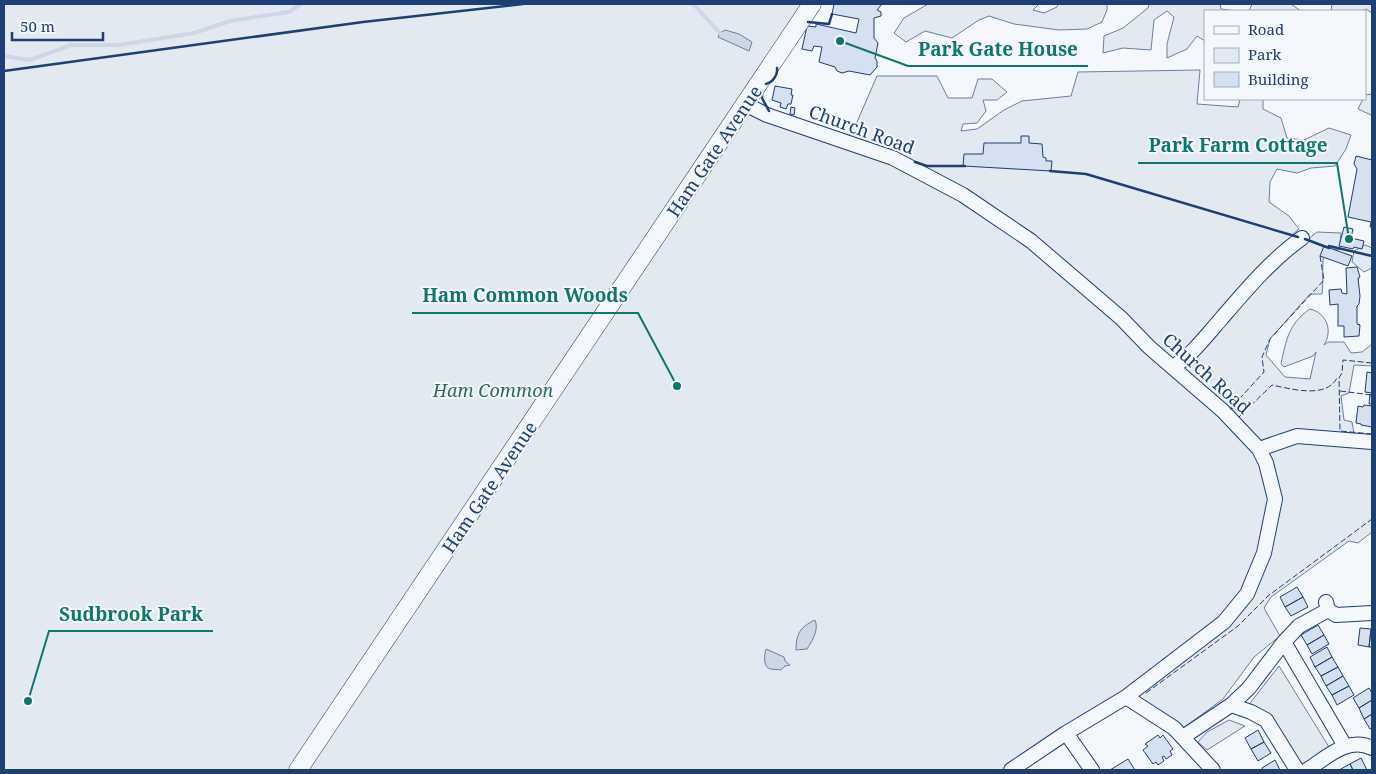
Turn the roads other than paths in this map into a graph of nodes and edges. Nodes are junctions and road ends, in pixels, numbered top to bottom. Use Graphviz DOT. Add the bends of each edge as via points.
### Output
graph roads {
  1 [pos="812,4"];
  2 [pos="745,104"];
  3 [pos="1302,238"];
  4 [pos="1173,367"];
  5 [pos="1372,442"];
  6 [pos="1259,449"];
  7 [pos="1372,613"];
  8 [pos="1284,642"];
  9 [pos="1126,697"];
  10 [pos="1231,705"];
  11 [pos="1066,733"];
  12 [pos="1183,737"];
  13 [pos="1345,746"];
  14 [pos="1372,748"];
  15 [pos="298,770"];
  16 [pos="1011,770"];
  17 [pos="1092,770"];
  18 [pos="1213,770"];
  19 [pos="1298,770"];
  20 [pos="1307,770"];
  1 -- 2 [label="main road, Ham Gate Avenue"];
  2 -- 4 [label="street, Church Road" via="767,115 893,158 963,195 1031,241"];
  2 -- 15 [label="main road, Ham Gate Avenue"];
  3 -- 4 [label="street" via="1283,252 1187,358"];
  4 -- 6 [label="street, Church Road" via="1223,411"];
  5 -- 6 [label="street" via="1297,436"];
  6 -- 9 [label="street, Church Road" via="1275,499 1264,553 1247,594 1224,622"];
  7 -- 8 [label="street" via="1336,615 1327,606 1299,626"];
  8 -- 10 [label="street" via="1249,688"];
  8 -- 13 [label="street"];
  9 -- 11 [label="street, Church Road"];
  9 -- 12 [label="street"];
  10 -- 12 [label="street"];
  10 -- 19 [label="street" via="1266,720"];
  11 -- 16 [label="street, Church Road"];
  11 -- 17 [label="street"];
  12 -- 18 [label="street"];
  13 -- 14 [label="street" via="1358,744"];
  13 -- 20 [label="street"];
}
